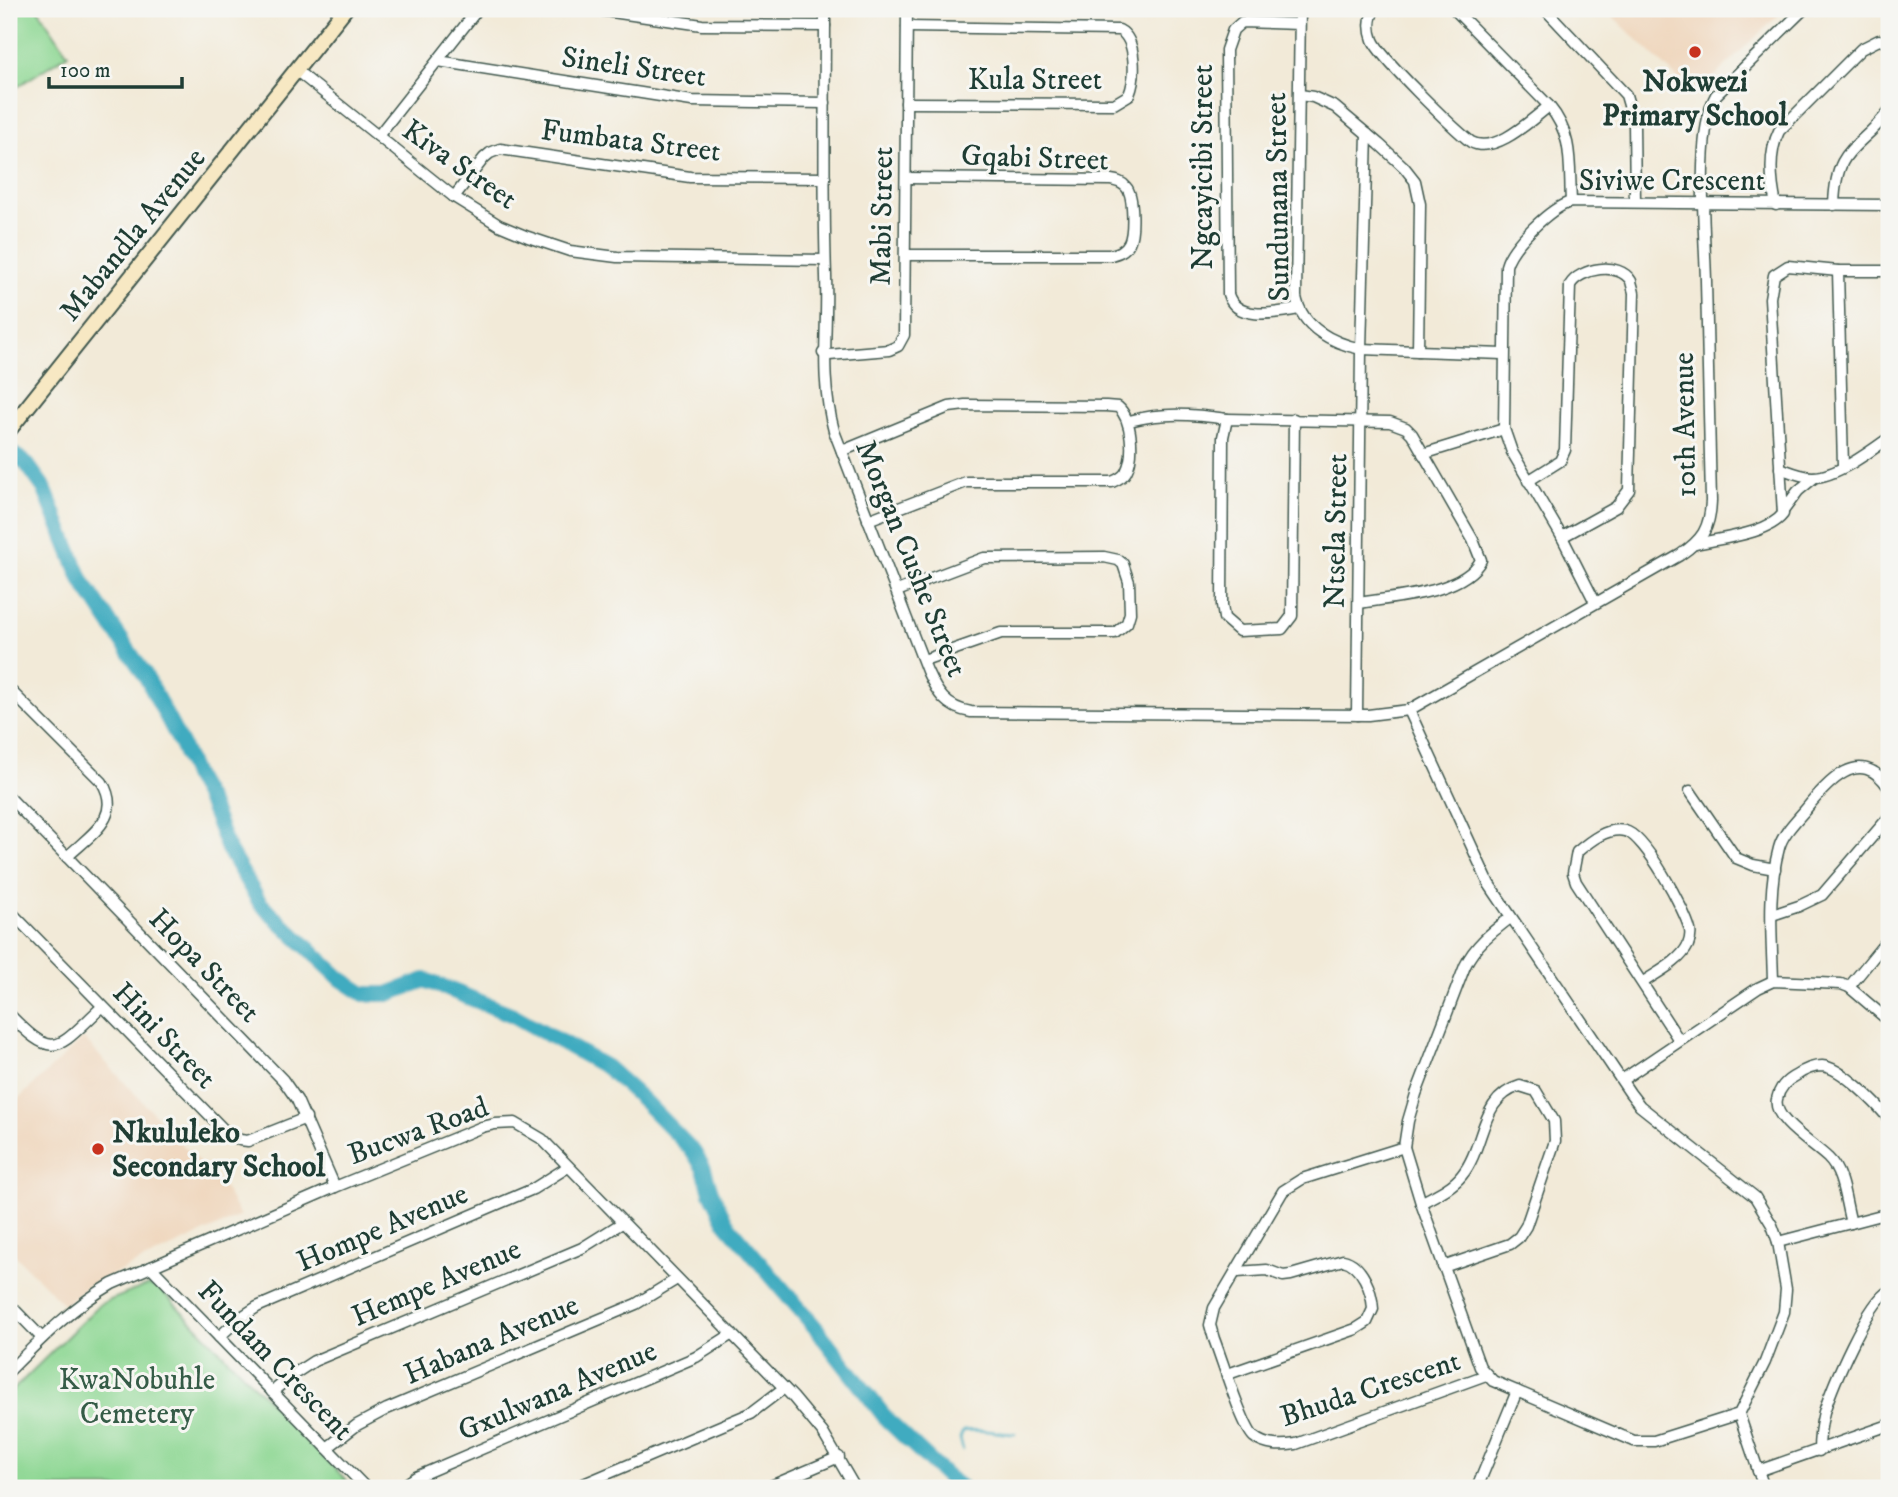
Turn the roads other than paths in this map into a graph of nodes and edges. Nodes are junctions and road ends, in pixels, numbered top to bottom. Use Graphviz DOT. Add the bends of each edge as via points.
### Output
graph roads {
  1 [pos="345,9"];
  2 [pos="478,9"];
  3 [pos="591,9"];
  4 [pos="825,9"];
  5 [pos="907,9"];
  6 [pos="1300,9"];
  7 [pos="1375,9"];
  8 [pos="1454,9"];
  9 [pos="1545,9"];
  10 [pos="1804,9"];
  11 [pos="1299,24"];
  12 [pos="825,26"];
  13 [pos="908,27"];
  14 [pos="1889,43"];
  15 [pos="438,61"];
  16 [pos="297,71"];
  17 [pos="1300,95"];
  18 [pos="825,103"];
  19 [pos="906,103"];
  20 [pos="1549,106"];
  21 [pos="1889,111"];
  22 [pos="1367,134"];
  23 [pos="378,136"];
  24 [pos="825,178"];
  25 [pos="906,178"];
  26 [pos="454,197"];
  27 [pos="1571,202"];
  28 [pos="1635,202"];
  29 [pos="1704,203"];
  30 [pos="1776,205"];
  31 [pos="1833,205"];
  32 [pos="1889,205"];
  33 [pos="906,255"];
  34 [pos="825,260"];
  35 [pos="1838,271"];
  36 [pos="1889,271"];
  37 [pos="1299,309"];
  38 [pos="1361,349"];
  39 [pos="1418,351"];
  40 [pos="823,352"];
  41 [pos="1503,354"];
  42 [pos="1227,419"];
  43 [pos="1294,419"];
  44 [pos="1129,421"];
  45 [pos="1361,423"];
  46 [pos="10,428"];
  47 [pos="1504,429"];
  48 [pos="1889,438"];
  49 [pos="842,451"];
  50 [pos="1423,454"];
  51 [pos="1843,466"];
  52 [pos="1780,468"];
  53 [pos="1815,477"];
  54 [pos="1528,481"];
  55 [pos="1783,510"];
  56 [pos="868,520"];
  57 [pos="1562,537"];
  58 [pos="1696,544"];
  59 [pos="897,591"];
  60 [pos="1359,603"];
  61 [pos="1595,603"];
  62 [pos="924,660"];
  63 [pos="9,689"];
  64 [pos="1409,710"];
  65 [pos="1357,715"];
  66 [pos="1889,788"];
  67 [pos="1690,791"];
  68 [pos="9,797"];
  69 [pos="1889,817"];
  70 [pos="67,857"];
  71 [pos="1775,869"];
  72 [pos="9,910"];
  73 [pos="1772,915"];
  74 [pos="1510,918"];
  75 [pos="1889,938"];
  76 [pos="1773,981"];
  77 [pos="1642,983"];
  78 [pos="1849,988"];
  79 [pos="102,1007"];
  80 [pos="9,1014"];
  81 [pos="1889,1021"];
  82 [pos="1679,1040"];
  83 [pos="1622,1080"];
  84 [pos="306,1118"];
  85 [pos="1889,1119"];
  86 [pos="1404,1147"];
  87 [pos="568,1167"];
  88 [pos="335,1187"];
  89 [pos="1421,1203"];
  90 [pos="1889,1213"];
  91 [pos="622,1223"];
  92 [pos="1851,1223"];
  93 [pos="1778,1242"];
  94 [pos="151,1267"];
  95 [pos="1443,1267"];
  96 [pos="1237,1272"];
  97 [pos="677,1279"];
  98 [pos="1889,1291"];
  99 [pos="9,1304"];
  100 [pos="732,1334"];
  101 [pos="42,1338"];
  102 [pos="219,1338"];
  103 [pos="9,1371"];
  104 [pos="1228,1374"];
  105 [pos="1486,1375"];
  106 [pos="784,1388"];
  107 [pos="1517,1391"];
  108 [pos="272,1392"];
  109 [pos="1739,1414"];
  110 [pos="1889,1425"];
  111 [pos="327,1448"];
  112 [pos="1819,1451"];
  113 [pos="839,1457"];
  114 [pos="1758,1471"];
  115 [pos="366,1488"];
  116 [pos="400,1488"];
  117 [pos="574,1488"];
  118 [pos="766,1488"];
  119 [pos="855,1488"];
  120 [pos="1476,1488"];
  121 [pos="1764,1488"];
  1 -- 16 [label="street, Mabandla Avenue"];
  2 -- 15 [label="street"];
  3 -- 12 [label="street" via="702,25"];
  4 -- 12 [label="street, Morgan Cushe Street"];
  5 -- 13 [label="street, Mabi Street"];
  6 -- 11 [label="street, Sundunana Street"];
  7 -- 20 [label="street" via="1371,30 1379,51 1471,142 1494,144"];
  8 -- 20 [label="street"];
  9 -- 28 [label="street" via="1626,95 1634,123"];
  10 -- 29 [label="street, 10th Avenue" via="1711,104 1705,127"];
  11 -- 17 [label="street, Sundunana Street"];
  11 -- 37 [label="street, Ngcayicibi Street" via="1242,22 1233,30 1226,50 1228,294 1240,310"];
  12 -- 18 [label="street, Morgan Cushe Street"];
  13 -- 19 [label="street, Mabi Street"];
  13 -- 19 [label="street, Kula Street" via="1119,30 1132,46 1132,82 1129,95 1114,104"];
  14 -- 30 [label="street" via="1879,40 1861,49 1779,131 1772,166"];
  15 -- 18 [label="street, Sineli Street" via="692,101"];
  15 -- 23 [label="street"];
  16 -- 23 [label="street, Kiva Street"];
  16 -- 46 [label="street, Mabandla Avenue"];
  17 -- 22 [label="street" via="1335,107"];
  17 -- 37 [label="street, Sundunana Street"];
  18 -- 24 [label="street, Morgan Cushe Street"];
  19 -- 25 [label="street, Mabi Street"];
  20 -- 27 [label="street" via="1566,132"];
  21 -- 31 [label="street" via="1844,157 1835,178"];
  22 -- 38 [label="street, Ntsela Street"];
  22 -- 39 [label="street" via="1404,167 1419,193"];
  23 -- 26 [label="street, Kiva Street"];
  24 -- 26 [label="street, Fumbata Street" via="690,177 500,149 484,158"];
  24 -- 34 [label="street, Morgan Cushe Street"];
  25 -- 33 [label="street, Mabi Street"];
  25 -- 33 [label="street, Gqabi Street" via="1111,180 1127,188 1132,201 1130,240 1122,252 1111,255"];
  26 -- 34 [label="street, Kiva Street" via="499,225 584,254"];
  27 -- 28 [label="street, Siviwe Crescent"];
  27 -- 41 [label="street, Siviwe Crescent" via="1556,209 1508,258"];
  28 -- 29 [label="street, Siviwe Crescent"];
  29 -- 30 [label="street, Siviwe Crescent"];
  29 -- 58 [label="street, 10th Avenue" via="1711,501 1710,519"];
  30 -- 31 [label="street, Siviwe Crescent"];
  31 -- 32 [label="street, Siviwe Crescent"];
  33 -- 40 [label="street, Mabi Street" via="901,343 884,351"];
  34 -- 40 [label="street, Morgan Cushe Street"];
  35 -- 36 [label="street"];
  35 -- 51 [label="street"];
  35 -- 52 [label="street" via="1788,266 1774,275 1770,298"];
  37 -- 38 [label="street, Sundunana Street" via="1325,335"];
  38 -- 39 [label="street, Sundunana Street"];
  38 -- 45 [label="street, Ntsela Street"];
  39 -- 41 [label="street, Sundunana Street"];
  40 -- 49 [label="street, Morgan Cushe Street" via="827,404"];
  41 -- 47 [label="street, Siviwe Crescent"];
  42 -- 43 [label="street"];
  42 -- 43 [label="street" via="1223,437 1222,612 1234,629 1262,631 1286,626 1293,609"];
  42 -- 44 [label="street" via="1172,413"];
  43 -- 45 [label="street"];
  44 -- 49 [label="street" via="1118,407 965,405 948,407"];
  44 -- 56 [label="street" via="1129,462 1126,472 1112,482 966,482"];
  45 -- 50 [label="street" via="1397,423 1412,434"];
  45 -- 60 [label="street, Ntsela Street"];
  47 -- 50 [label="street"];
  47 -- 54 [label="street, Siviwe Crescent"];
  48 -- 51 [label="street"];
  49 -- 56 [label="street, Morgan Cushe Street"];
  50 -- 60 [label="street" via="1481,560 1472,572 1433,590"];
  51 -- 53 [label="street"];
  52 -- 53 [label="street"];
  52 -- 55 [label="street"];
  53 -- 55 [label="street"];
  54 -- 57 [label="street, Siviwe Crescent"];
  54 -- 57 [label="street" via="1560,461 1565,450 1570,285 1588,271 1613,270 1625,275 1634,293 1629,490 1616,507"];
  55 -- 58 [label="street" via="1778,520 1762,529"];
  56 -- 59 [label="street, Morgan Cushe Street"];
  57 -- 61 [label="street, Siviwe Crescent"];
  58 -- 61 [label="street"];
  59 -- 62 [label="street, Morgan Cushe Street"];
  59 -- 62 [label="street" via="990,557 1104,557 1118,560 1127,571 1130,613 1127,623 1115,633 1001,633"];
  60 -- 65 [label="street, Ntsela Street"];
  61 -- 64 [label="street"];
  62 -- 65 [label="street, Morgan Cushe Street" via="939,695 951,706 971,712"];
  63 -- 70 [label="street" via="102,782 110,799 99,826"];
  64 -- 65 [label="street, Morgan Cushe Street"];
  64 -- 74 [label="street" via="1481,868"];
  66 -- 71 [label="street" via="1867,770 1847,770 1835,777 1784,836"];
  67 -- 71 [label="street" via="1737,858"];
  68 -- 70 [label="street, Hopa Street"];
  69 -- 73 [label="street" via="1822,895"];
  70 -- 84 [label="street, Hopa Street" via="283,1080"];
  71 -- 73 [label="street"];
  72 -- 79 [label="street, Hini Street"];
  73 -- 76 [label="street"];
  74 -- 83 [label="street"];
  74 -- 86 [label="street" via="1482,941 1465,966 1416,1094"];
  75 -- 78 [label="street"];
  76 -- 78 [label="street" via="1830,982"];
  76 -- 82 [label="street"];
  77 -- 77 [label="street" via="1681,955 1689,944 1690,931 1673,891 1645,848 1632,834 1617,831 1577,852 1573,873"];
  77 -- 82 [label="street"];
  78 -- 81 [label="street"];
  79 -- 80 [label="street" via="69,1037 51,1046 34,1039"];
  79 -- 84 [label="street, Hini Street" via="234,1137 254,1140"];
  82 -- 83 [label="street"];
  83 -- 93 [label="street" via="1640,1106 1755,1197"];
  84 -- 88 [label="street, Hopa Street"];
  85 -- 92 [label="street" via="1851,1083 1821,1066 1807,1069 1780,1091 1776,1102 1781,1117 1834,1164"];
  86 -- 89 [label="street"];
  86 -- 96 [label="street, Bhuda Crescent" via="1291,1185 1283,1191"];
  87 -- 88 [label="street, Bucwa Road" via="530,1130 503,1123 468,1132"];
  87 -- 91 [label="street, Bucwa Road"];
  87 -- 102 [label="street, Hompe Avenue" via="533,1189 257,1307"];
  88 -- 94 [label="street, Bucwa Road"];
  89 -- 95 [label="street"];
  89 -- 95 [label="street" via="1460,1178 1476,1151 1489,1110 1500,1096 1520,1086 1536,1091 1554,1121 1555,1141 1526,1226 1510,1244"];
  90 -- 92 [label="street"];
  91 -- 97 [label="street, Bucwa Road"];
  91 -- 108 [label="street, Hempe Avenue" via="582,1248 314,1361"];
  92 -- 93 [label="street"];
  93 -- 109 [label="street" via="1786,1289 1784,1312"];
  94 -- 101 [label="street, Bucwa Road" via="85,1300"];
  94 -- 102 [label="street, Fundam Crescent"];
  95 -- 105 [label="street" via="1472,1350"];
  96 -- 104 [label="street, Bhuda Crescent" via="1211,1318"];
  96 -- 104 [label="street" via="1267,1270 1283,1276 1343,1260 1357,1267 1373,1309 1367,1322 1356,1329"];
  97 -- 100 [label="street, Bucwa Road"];
  97 -- 111 [label="street, Habana Avenue" via="636,1304 370,1418"];
  98 -- 112 [label="street" via="1872,1307 1845,1363 1825,1412"];
  99 -- 101 [label="street"];
  100 -- 106 [label="street, Bucwa Road"];
  100 -- 116 [label="street, Gxulwana Avenue" via="695,1357 416,1477"];
  101 -- 103 [label="street, Bucwa Road"];
  102 -- 108 [label="street, Fundam Crescent"];
  104 -- 105 [label="street, Bhuda Crescent" via="1248,1430 1262,1442 1280,1446"];
  105 -- 107 [label="street"];
  106 -- 113 [label="street, Bucwa Road"];
  106 -- 117 [label="street" via="751,1413"];
  107 -- 109 [label="street" via="1634,1441 1654,1441"];
  107 -- 120 [label="street"];
  108 -- 111 [label="street, Fundam Crescent"];
  109 -- 114 [label="street"];
  110 -- 112 [label="street"];
  111 -- 115 [label="street, Fundam Crescent"];
  112 -- 114 [label="street"];
  113 -- 118 [label="street"];
  113 -- 119 [label="street, Bucwa Road"];
  114 -- 121 [label="street"];
}
